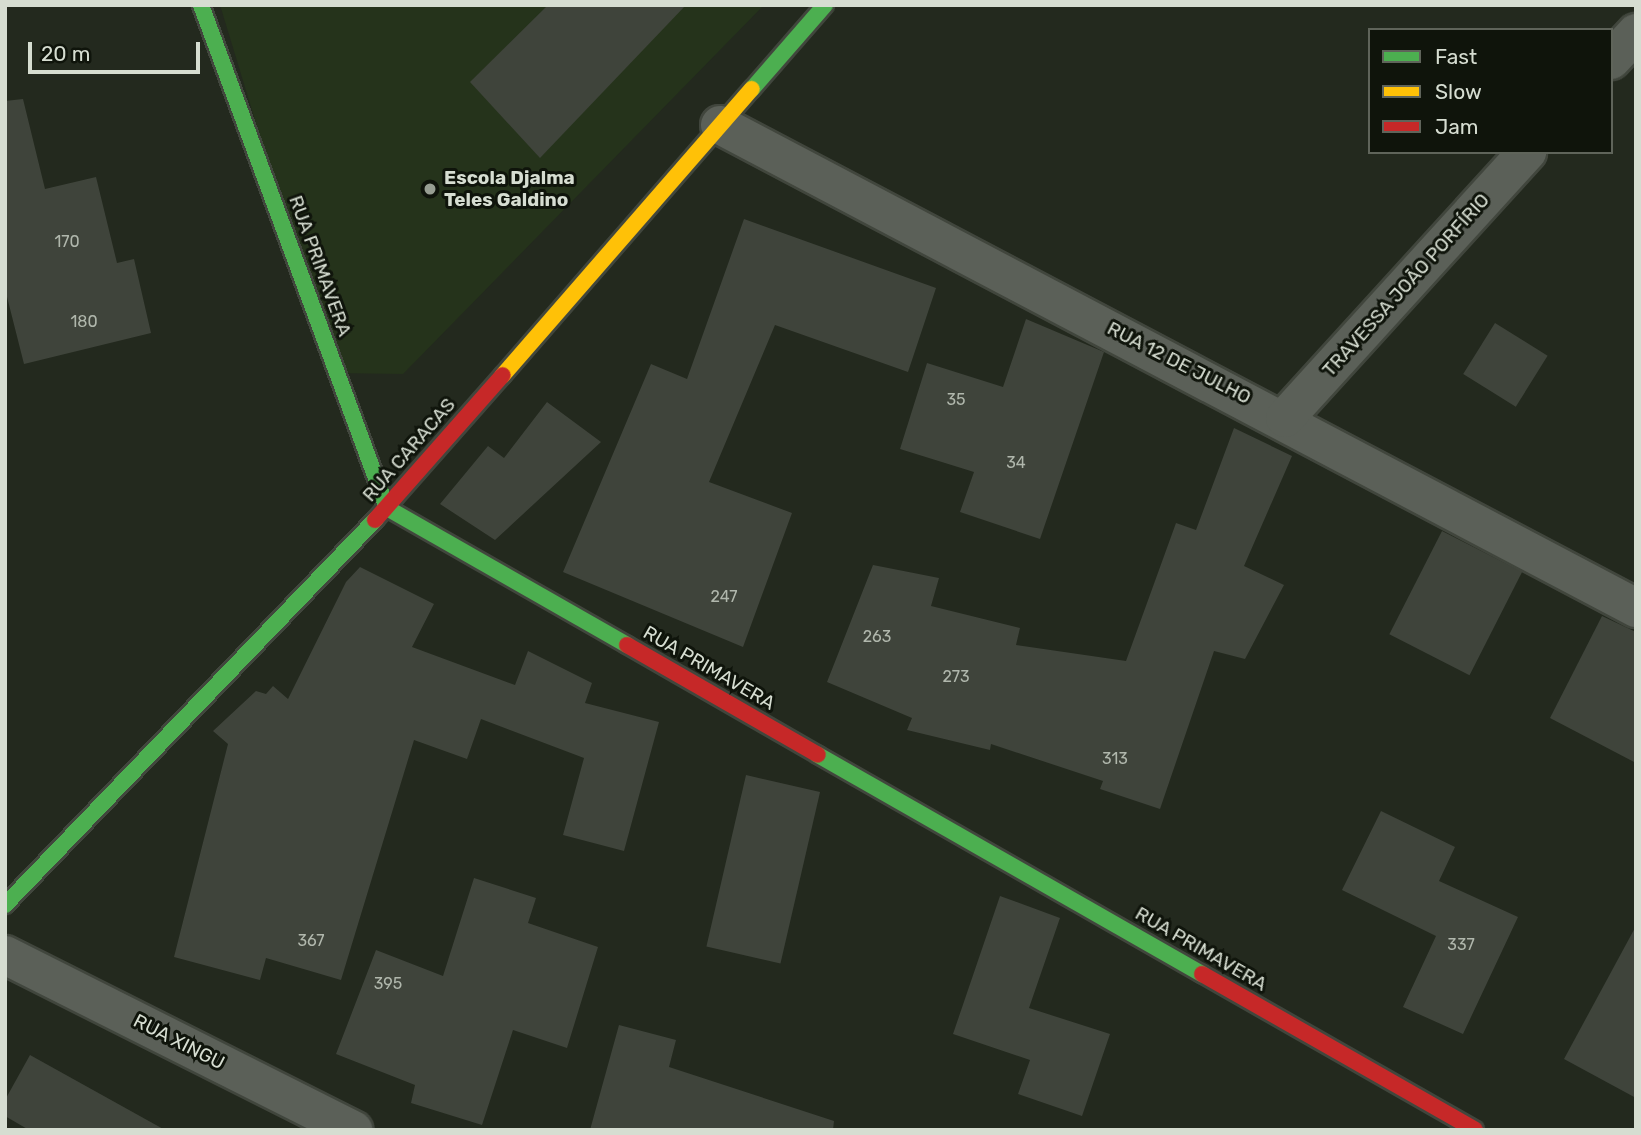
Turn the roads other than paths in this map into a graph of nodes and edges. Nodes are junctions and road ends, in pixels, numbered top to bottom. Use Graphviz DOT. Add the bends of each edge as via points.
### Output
graph roads {
  1 [pos="201,5"];
  2 [pos="825,5"];
  3 [pos="1636,33"];
  4 [pos="1613,58"];
  5 [pos="720,125"];
  6 [pos="1525,154"];
  7 [pos="1285,418"];
  8 [pos="387,508"];
  9 [pos="1636,608"];
  10 [pos="5,905"];
  11 [pos="5,955"];
  12 [pos="353,1130"];
  13 [pos="1475,1130"];
  1 -- 8 [label="street, RUA PRIMAVERA"];
  2 -- 5 [label="street, RUA CARACAS"];
  3 -- 4 [label="street"];
  5 -- 7 [label="street, RUA 12 DE JULHO"];
  5 -- 8 [label="street, RUA CARACAS"];
  6 -- 7 [label="street, TRAVESSA JOÃO PORFÍRIO"];
  7 -- 9 [label="street, RUA 12 DE JULHO"];
  8 -- 10 [label="street, RUA CARACAS"];
  8 -- 13 [label="street, RUA PRIMAVERA"];
  11 -- 12 [label="street, RUA XINGU"];
}
